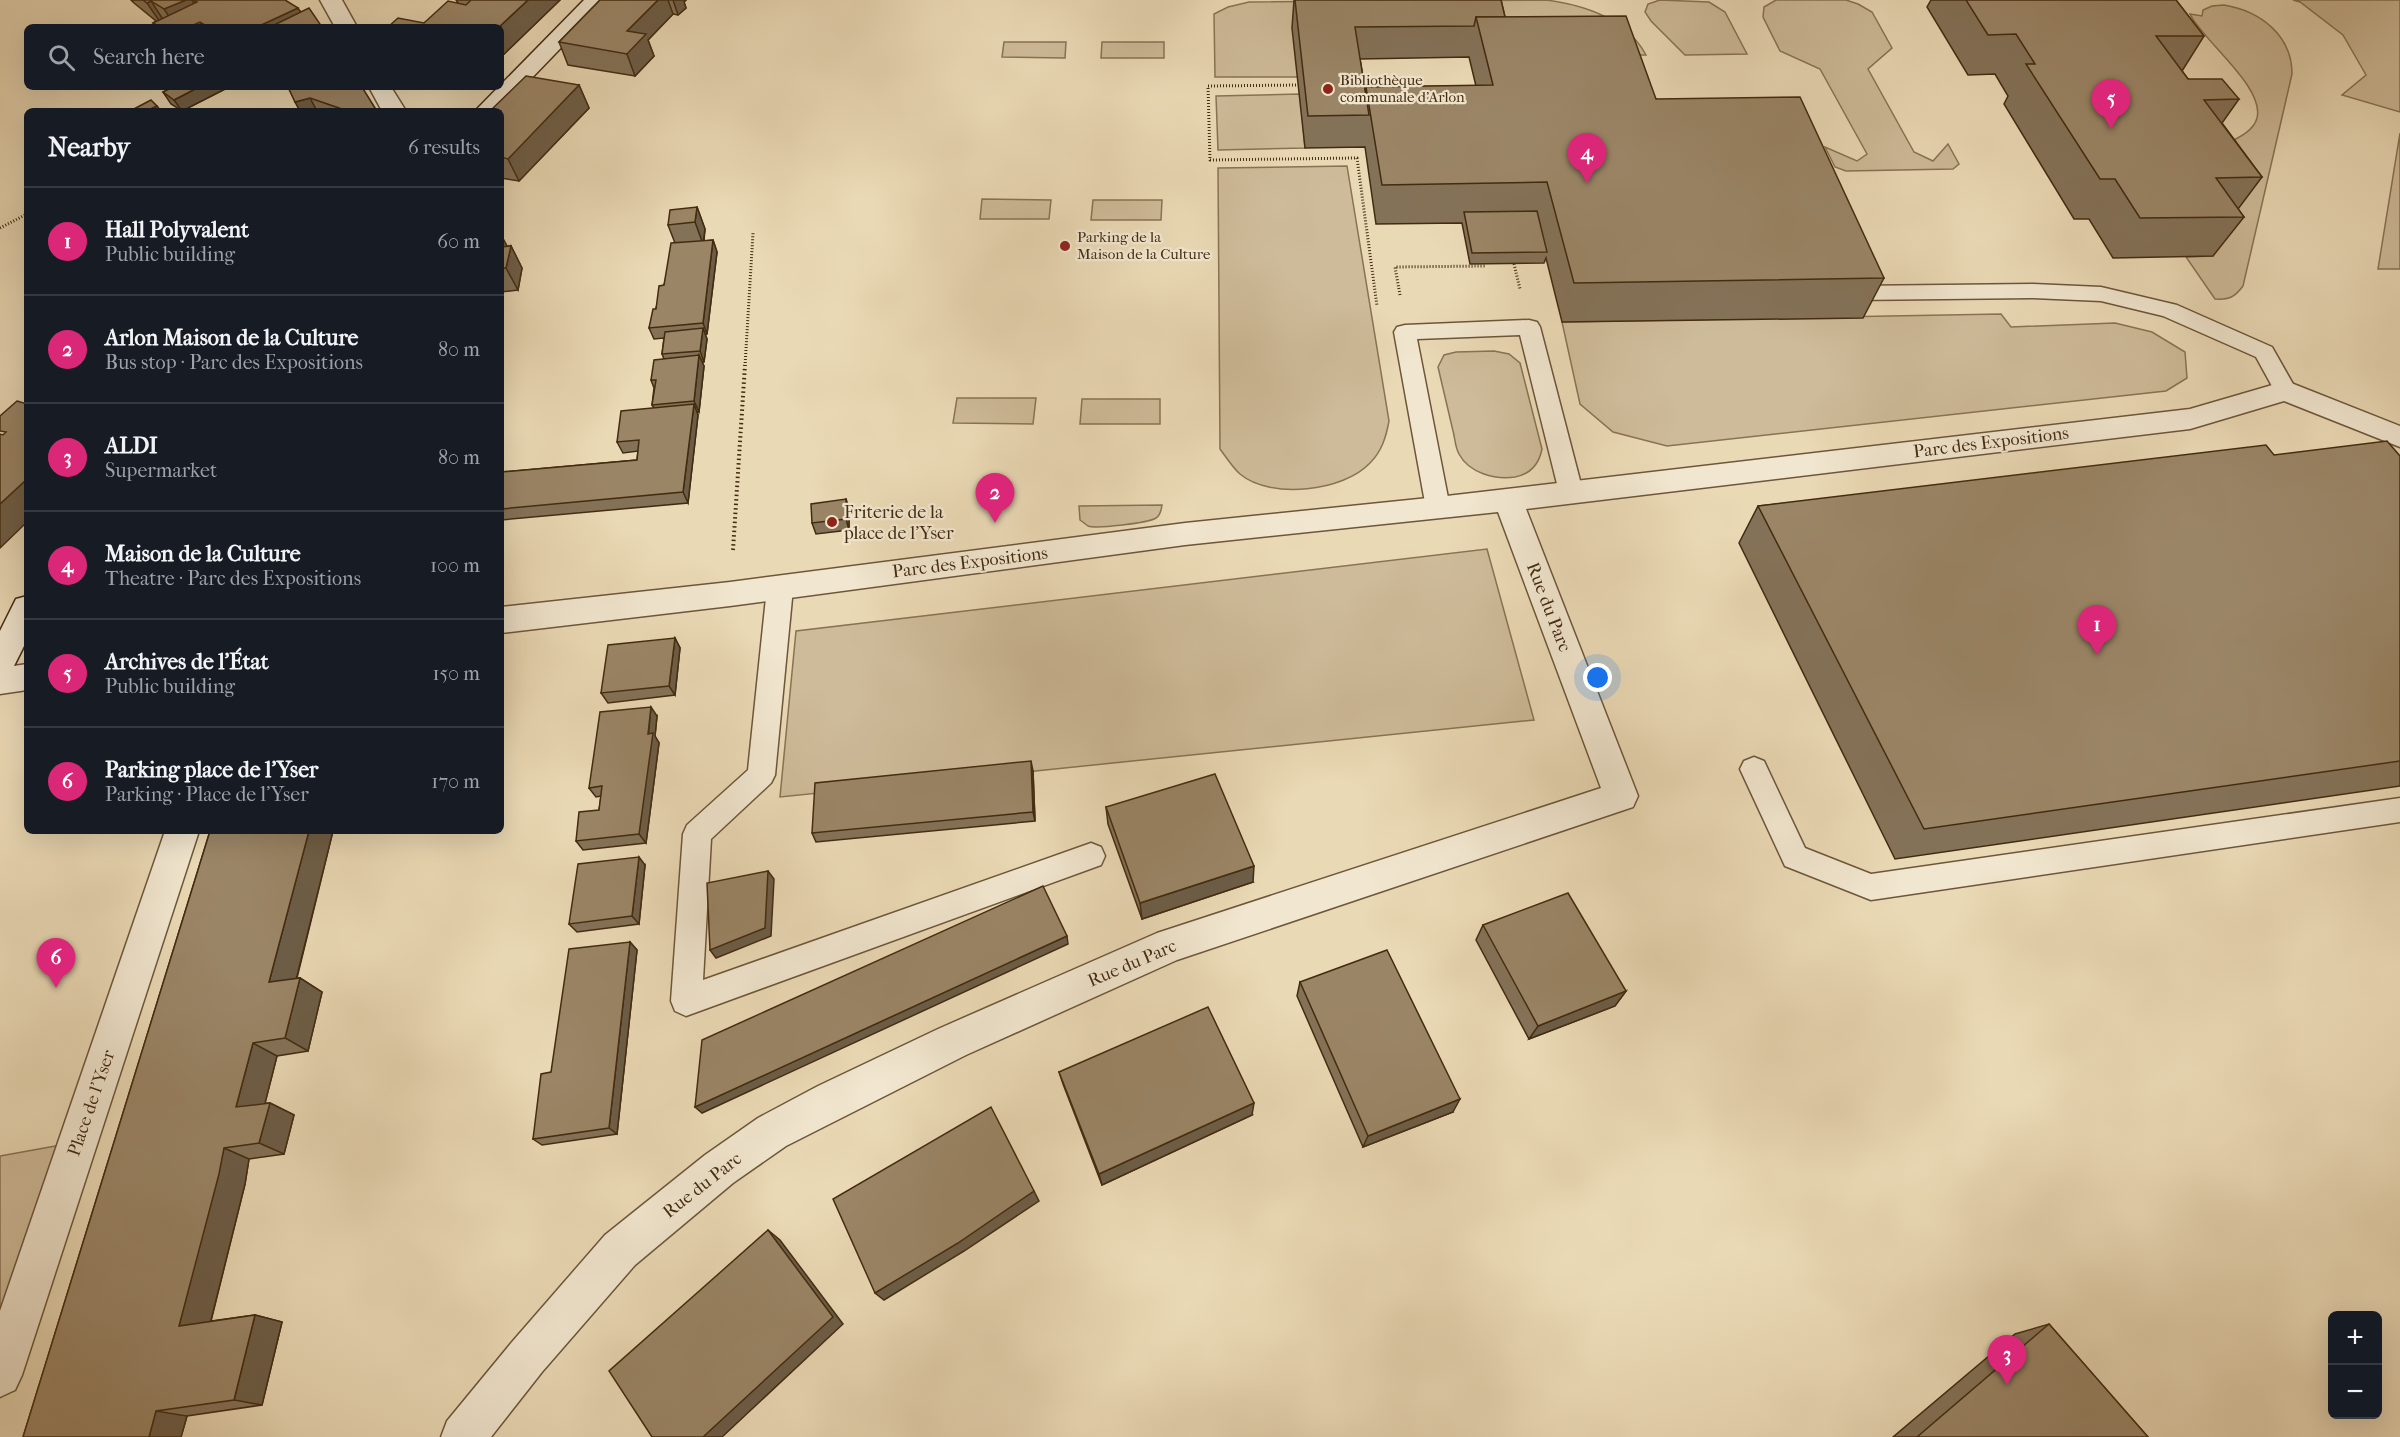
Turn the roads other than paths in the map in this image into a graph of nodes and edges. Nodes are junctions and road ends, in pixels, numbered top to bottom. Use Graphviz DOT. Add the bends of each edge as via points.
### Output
graph roads {
  1 [pos="331,0"];
  2 [pos="596,0"];
  3 [pos="344,24"];
  4 [pos="382,90"];
  5 [pos="392,108"];
  6 [pos="490,108"];
  7 [pos="1852,293"];
  8 [pos="2286,391"];
  9 [pos="2400,437"];
  10 [pos="1571,492"];
  11 [pos="1508,499"];
  12 [pos="1438,508"];
  13 [pos="780,588"];
  14 [pos="24,614"];
  15 [pos="504,620"];
  16 [pos="0,663"];
  17 [pos="24,677"];
  18 [pos="0,681"];
  19 [pos="1754,769"];
  20 [pos="2400,810"];
  21 [pos="181,834"];
  22 [pos="1091,856"];
  23 [pos="0,1375"];
  24 [pos="463,1437"];
  1 -- 3 [label="street"];
  2 -- 6 [label="street"];
  4 -- 5 [label="street"];
  7 -- 8 [label="lane" via="2101,294 2169,309 2264,352"];
  8 -- 9 [label="street"];
  8 -- 10 [label="street, Parc des Expositions" via="2190,419"];
  10 -- 11 [label="street, Parc des Expositions"];
  10 -- 12 [label="lane" via="1529,327 1406,332"];
  11 -- 12 [label="street, Parc des Expositions"];
  11 -- 24 [label="street, Rue du Parc" via="1622,796 1170,945 952,1042 772,1132 620,1250"];
  12 -- 13 [label="street, Parc des Expositions" via="1185,534"];
  13 -- 15 [label="street, Parc des Expositions"];
  13 -- 22 [label="lane" via="761,774 697,834 686,1001"];
  14 -- 16 [label="street"];
  17 -- 18 [label="street"];
  19 -- 20 [label="lane" via="1794,857 1871,887"];
  21 -- 23 [label="street, Place de l'Yser"];
}
